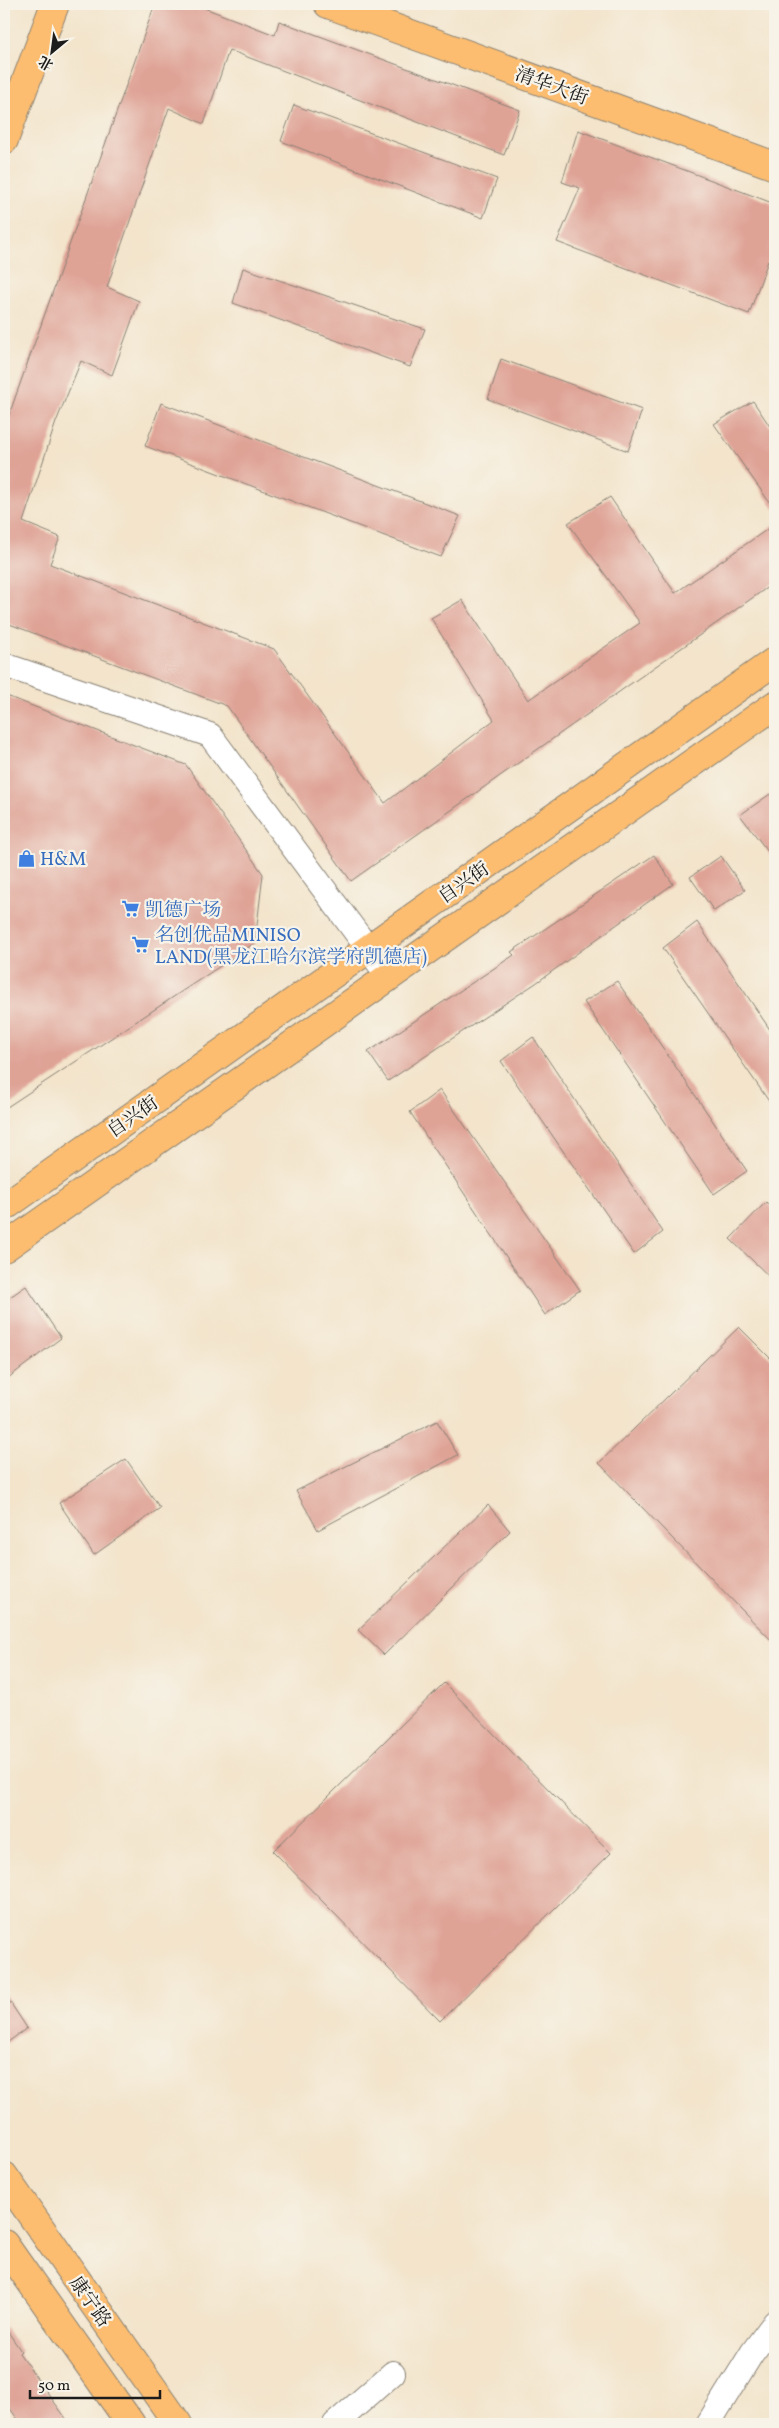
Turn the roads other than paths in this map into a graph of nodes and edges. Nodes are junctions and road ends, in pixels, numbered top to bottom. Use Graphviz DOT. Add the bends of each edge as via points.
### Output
graph roads {
  1 [pos="55,4"];
  2 [pos="328,4"];
  3 [pos="382,4"];
  4 [pos="4,140"];
  5 [pos="775,147"];
  6 [pos="775,166"];
  7 [pos="775,661"];
  8 [pos="4,665"];
  9 [pos="775,706"];
  10 [pos="369,949"];
  11 [pos="389,977"];
  12 [pos="4,1207"];
  13 [pos="4,1248"];
  14 [pos="4,2176"];
  15 [pos="4,2244"];
  16 [pos="775,2322"];
  17 [pos="393,2373"];
  18 [pos="174,2420"];
  19 [pos="131,2424"];
  20 [pos="335,2424"];
  21 [pos="708,2424"];
  1 -- 4 [label="main road"];
  2 -- 6 [label="main road, 清华大街"];
  3 -- 5 [label="main road, 清华大街"];
  7 -- 10 [label="main road, 自兴街"];
  8 -- 10 [label="lane" via="210,735"];
  9 -- 11 [label="main road, 自兴街"];
  10 -- 11 [label="lane"];
  10 -- 12 [label="main road, 自兴街"];
  11 -- 13 [label="main road, 自兴街"];
  14 -- 18 [label="main road, 康宁路"];
  15 -- 19 [label="main road, 康宁路"];
  16 -- 21 [label="lane"];
  17 -- 20 [label="lane"];
}
